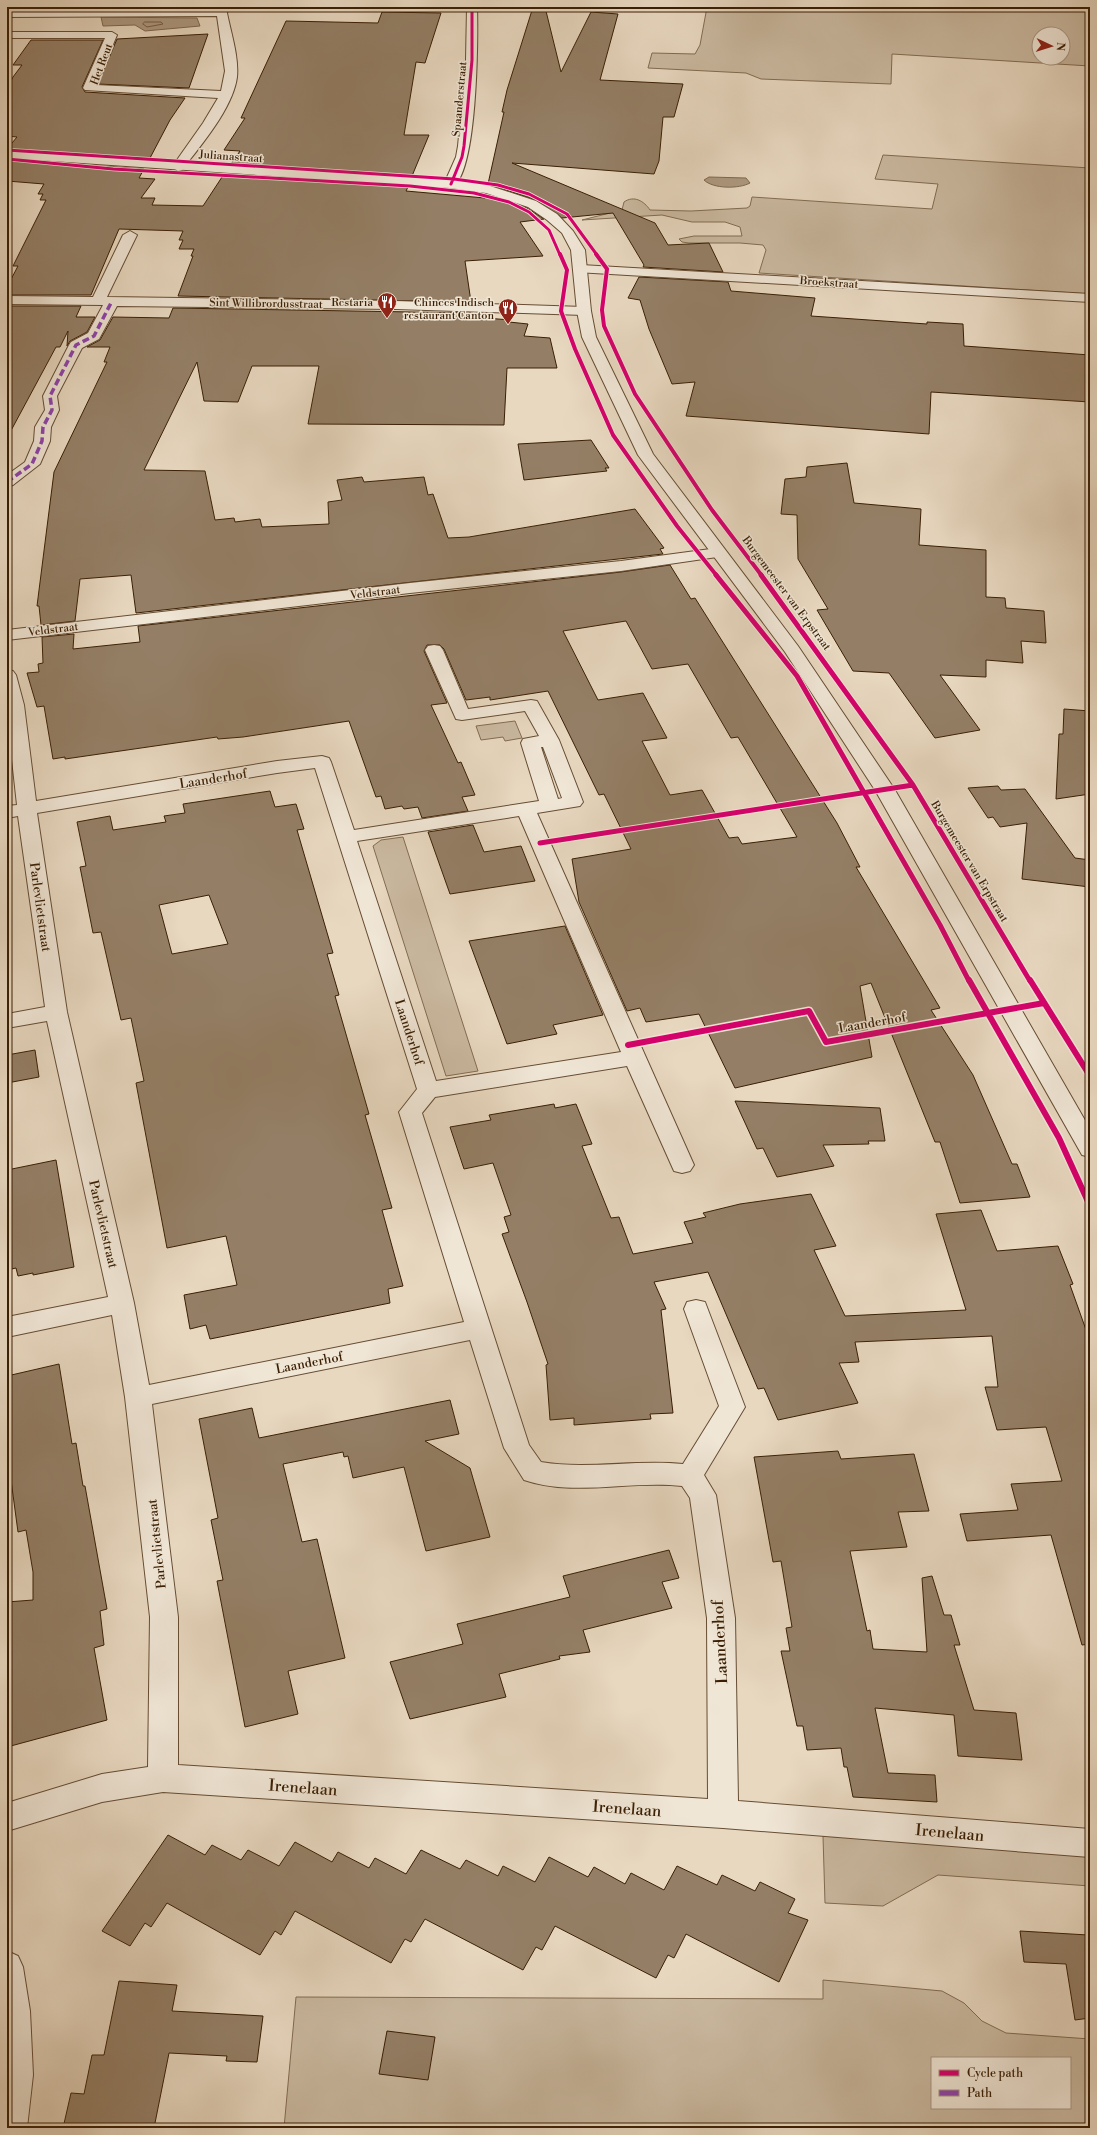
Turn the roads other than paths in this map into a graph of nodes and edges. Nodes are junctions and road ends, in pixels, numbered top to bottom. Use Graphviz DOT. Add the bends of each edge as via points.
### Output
graph roads {
  1 [pos="472,7"];
  2 [pos="58,10"];
  3 [pos="223,10"];
  4 [pos="7,14"];
  5 [pos="7,35"];
  6 [pos="225,95"];
  7 [pos="7,154"];
  8 [pos="178,167"];
  9 [pos="450,184"];
  10 [pos="130,235"];
  11 [pos="581,270"];
  12 [pos="1090,298"];
  13 [pos="7,300"];
  14 [pos="105,301"];
  15 [pos="584,311"];
  16 [pos="7,482"];
  17 [pos="718,553"];
  18 [pos="7,635"];
  19 [pos="434,650"];
  20 [pos="7,675"];
  21 [pos="525,809"];
  22 [pos="17,810"];
  23 [pos="347,837"];
  24 [pos="56,1012"];
  25 [pos="7,1021"];
  26 [pos="634,1057"];
  27 [pos="428,1090"];
  28 [pos="1090,1149"];
  29 [pos="682,1166"];
  30 [pos="122,1303"];
  31 [pos="696,1309"];
  32 [pos="7,1328"];
  33 [pos="480,1328"];
  34 [pos="138,1397"];
  35 [pos="690,1476"];
  36 [pos="163,1778"];
  37 [pos="723,1814"];
  38 [pos="7,1817"];
  39 [pos="1090,1843"];
  40 [pos="7,1967"];
  41 [pos="10,2128"];
  1 -- 9 [label="street, Spaanderstraat" via="472,67 464,146"];
  2 -- 3 [label="street"];
  2 -- 4 [label="street"];
  3 -- 6 [label="street" via="231,76"];
  5 -- 6 [label="street, Het Reut" via="112,35 89,88"];
  6 -- 8 [label="street"];
  7 -- 8 [label="street, Julianastraat"];
  8 -- 9 [label="street, Julianastraat"];
  9 -- 11 [label="street" via="509,195 532,204 552,216 567,231 578,250"];
  10 -- 14 [label="street"];
  11 -- 12 [label="street, Broekstraat"];
  11 -- 15 [label="street"];
  13 -- 14 [label="street, Sint Willibrordusstraat"];
  14 -- 15 [label="street, Sint Willibrordusstraat"];
  14 -- 16 [label="street" via="94,336 76,345 50,396 52,410 43,427 42,441 32,464"];
  15 -- 17 [label="street" via="589,337 646,455"];
  17 -- 18 [label="street, Veldstraat"];
  17 -- 28 [label="street" via="792,650 885,790"];
  19 -- 21 [label="street" via="462,715 531,705 550,740 530,743 550,805"];
  20 -- 22 [label="street, Parlevlietstraat" via="15,705"];
  21 -- 23 [label="street"];
  21 -- 26 [label="street"];
  22 -- 23 [label="street, Laanderhof" via="322,762"];
  22 -- 24 [label="street, Parlevlietstraat"];
  23 -- 27 [label="street, Laanderhof"];
  24 -- 25 [label="street"];
  24 -- 30 [label="street, Parlevlietstraat"];
  26 -- 27 [label="street"];
  26 -- 29 [label="street"];
  27 -- 33 [label="street" via="410,1112 438,1205"];
  30 -- 32 [label="street"];
  30 -- 34 [label="street, Parlevlietstraat"];
  31 -- 35 [label="street" via="732,1407"];
  33 -- 34 [label="street, Laanderhof"];
  33 -- 35 [label="street" via="517,1448 533,1472 565,1476 662,1472"];
  34 -- 36 [label="street, Parlevlietstraat" via="164,1617"];
  35 -- 37 [label="street, Laanderhof" via="703,1495 721,1618"];
  36 -- 37 [label="street, Irenelaan"];
  36 -- 38 [label="street, Irenelaan" via="102,1788"];
  37 -- 39 [label="street, Irenelaan"];
  40 -- 41 [label="street" via="14,2011 17,2075"];
}
